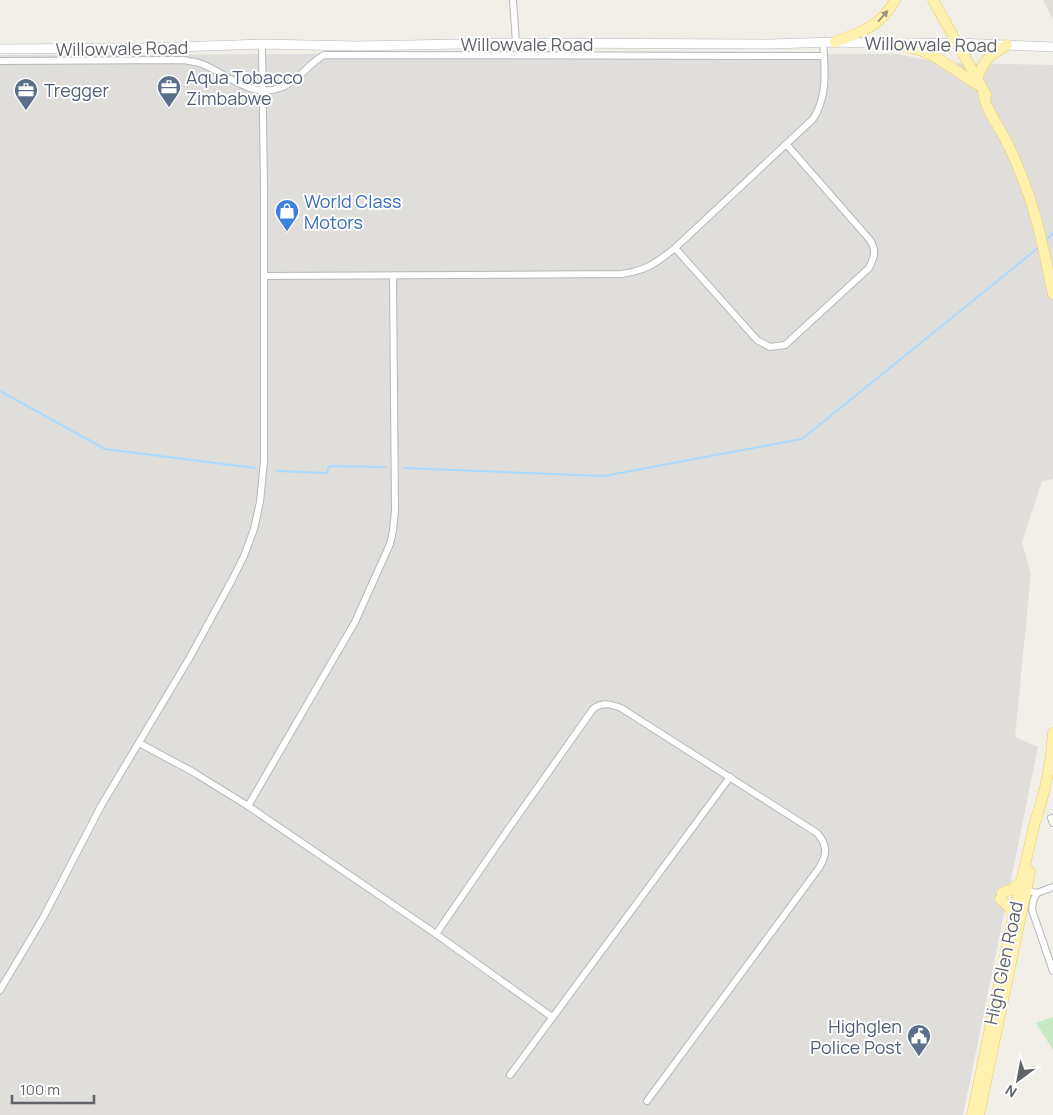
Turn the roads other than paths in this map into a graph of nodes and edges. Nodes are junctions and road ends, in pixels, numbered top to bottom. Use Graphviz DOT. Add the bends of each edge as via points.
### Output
graph roads {
  1 [pos="513,0"];
  2 [pos="895,0"];
  3 [pos="933,0"];
  4 [pos="822,42"];
  5 [pos="835,42"];
  6 [pos="516,43"];
  7 [pos="957,43"];
  8 [pos="262,44"];
  9 [pos="896,44"];
  10 [pos="1007,45"];
  11 [pos="1053,47"];
  12 [pos="0,48"];
  13 [pos="824,56"];
  14 [pos="0,61"];
  15 [pos="980,86"];
  16 [pos="263,90"];
  17 [pos="787,145"];
  18 [pos="675,248"];
  19 [pos="264,276"];
  20 [pos="393,276"];
  21 [pos="1053,294"];
  22 [pos="1053,733"];
  23 [pos="139,743"];
  24 [pos="1053,743"];
  25 [pos="1052,760"];
  26 [pos="730,777"];
  27 [pos="1050,778"];
  28 [pos="1053,787"];
  29 [pos="1043,797"];
  30 [pos="248,806"];
  31 [pos="1023,886"];
  32 [pos="1053,887"];
  33 [pos="1037,892"];
  34 [pos="1013,917"];
  35 [pos="436,934"];
  36 [pos="1053,971"];
  37 [pos="0,990"];
  38 [pos="552,1017"];
  39 [pos="510,1076"];
  40 [pos="646,1101"];
  41 [pos="972,1115"];
  42 [pos="979,1115"];
  1 -- 6 [label="street"];
  5 -- 2 [label="main road, one-way" via="873,26 885,16"];
  3 -- 7 [label="main road"];
  4 -- 5 [label="main road, Willowvale Road"];
  4 -- 6 [label="main road, Willowvale Road"];
  4 -- 13 [label="street"];
  5 -- 9 [label="main road, Willowvale Road"];
  6 -- 8 [label="main road, Willowvale Road"];
  7 -- 9 [label="main road, Willowvale Road"];
  7 -- 10 [label="main road, Willowvale Road"];
  7 -- 15 [label="main road"];
  8 -- 12 [label="main road, Willowvale Road"];
  8 -- 16 [label="street"];
  9 -- 15 [label="main road" via="937,58"];
  10 -- 11 [label="main road, Willowvale Road"];
  10 -- 15 [label="main road" via="984,63"];
  13 -- 16 [label="street" via="324,55 285,86"];
  13 -- 17 [label="street" via="821,107"];
  14 -- 16 [label="street" via="183,60 203,64 246,87"];
  15 -- 21 [label="main road" via="1025,184"];
  16 -- 19 [label="street"];
  17 -- 18 [label="street"];
  17 -- 18 [label="street" via="870,240 875,254 869,268 784,345 770,346 757,340"];
  18 -- 20 [label="street" via="651,266 622,274"];
  19 -- 20 [label="street"];
  19 -- 23 [label="street" via="264,461 254,529 232,580"];
  20 -- 30 [label="street" via="395,511 390,544 350,630"];
  22 -- 24 [label="main road, High Glen Road"];
  23 -- 30 [label="street"];
  23 -- 37 [label="street"];
  24 -- 25 [label="main road, High Glen Road"];
  25 -- 27 [label="main road, High Glen Road"];
  26 -- 35 [label="street" via="621,708 604,704 598,706"];
  26 -- 38 [label="street"];
  26 -- 40 [label="street" via="817,833 823,839 824,861"];
  27 -- 29 [label="main road, High Glen Road"];
  28 -- 29 [label="main road"];
  29 -- 31 [label="main road, High Glen Road" via="1040,824"];
  30 -- 35 [label="street"];
  31 -- 33 [label="street"];
  31 -- 34 [label="main road, High Glen Road"];
  31 -- 34 [label="main road" via="1001,896"];
  31 -- 42 [label="main road, High Glen Road"];
  32 -- 33 [label="street"];
  33 -- 36 [label="street" via="1032,910"];
  34 -- 41 [label="main road, High Glen Road"];
  35 -- 38 [label="street"];
  38 -- 39 [label="street"];
}
